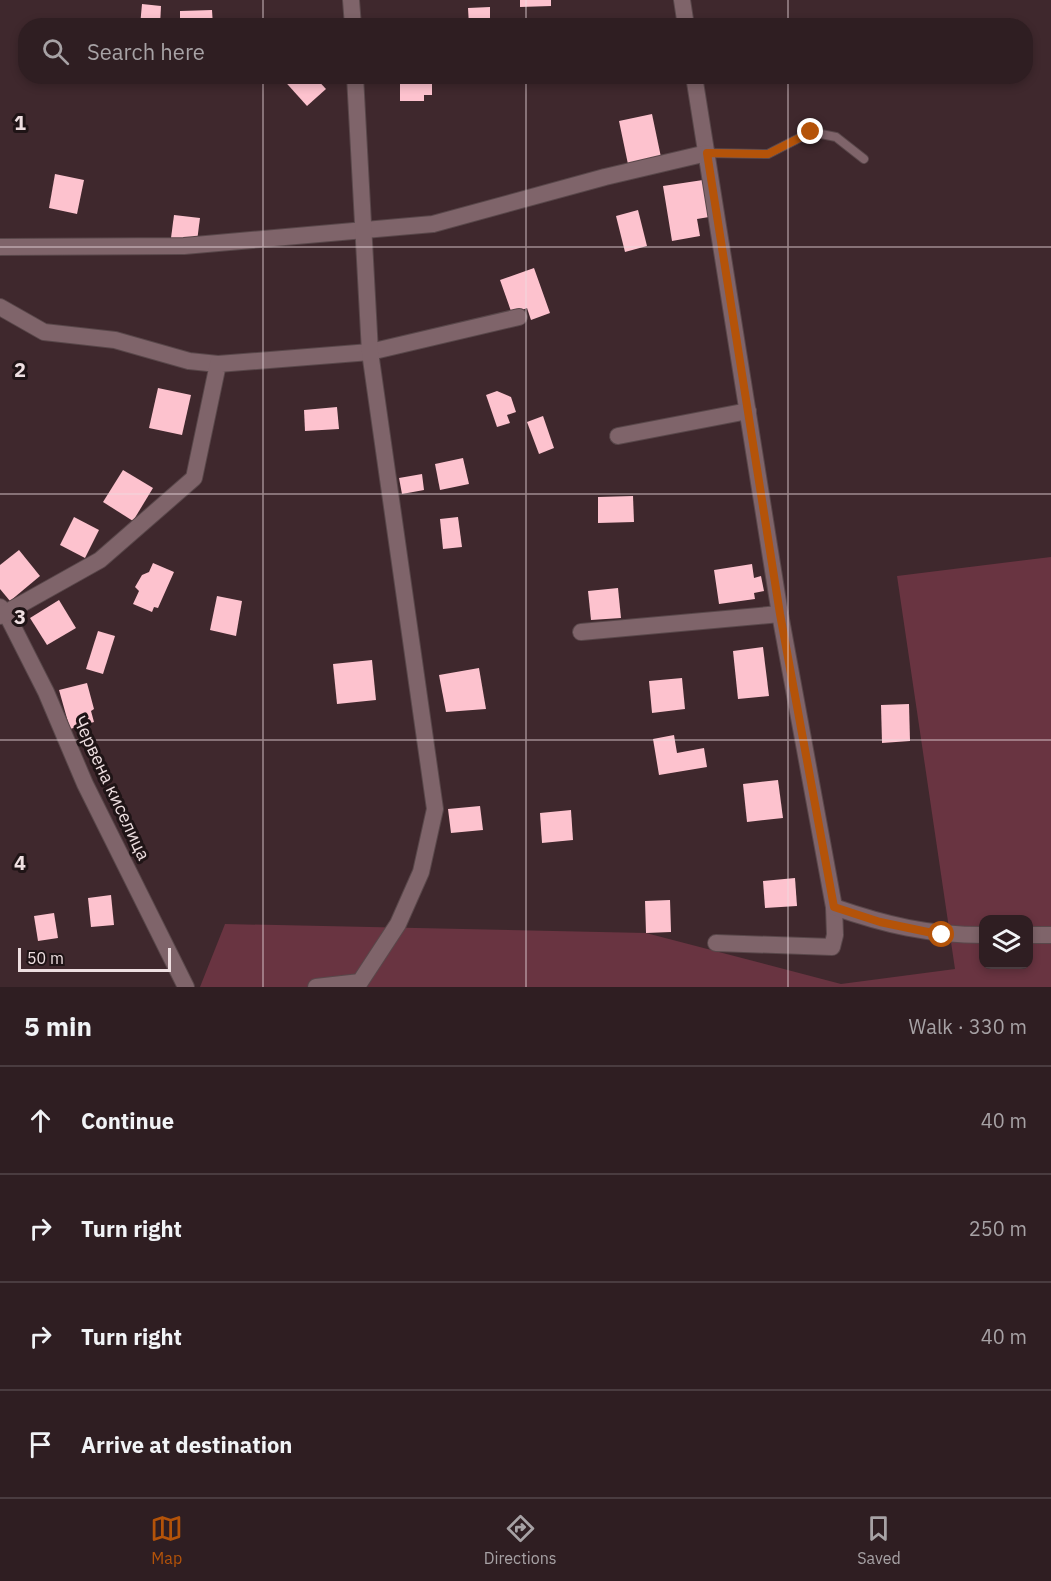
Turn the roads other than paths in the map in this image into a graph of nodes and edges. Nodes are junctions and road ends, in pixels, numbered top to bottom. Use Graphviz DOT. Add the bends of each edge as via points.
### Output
graph roads {
  1 [pos="351,0"];
  2 [pos="682,0"];
  3 [pos="352,18"];
  4 [pos="685,18"];
  5 [pos="355,84"];
  6 [pos="695,84"];
  7 [pos="707,153"];
  8 [pos="864,159"];
  9 [pos="363,230"];
  10 [pos="0,247"];
  11 [pos="0,307"];
  12 [pos="519,317"];
  13 [pos="370,352"];
  14 [pos="218,364"];
  15 [pos="748,411"];
  16 [pos="618,436"];
  17 [pos="2,612"];
  18 [pos="780,614"];
  19 [pos="580,632"];
  20 [pos="834,907"];
  21 [pos="979,935"];
  22 [pos="1033,935"];
  23 [pos="1051,935"];
  24 [pos="716,943"];
  25 [pos="180,987"];
  26 [pos="186,987"];
  27 [pos="193,987"];
  28 [pos="316,987"];
  1 -- 3 [label="street"];
  2 -- 4 [label="street"];
  5 -- 9 [label="street"];
  6 -- 7 [label="street"];
  7 -- 8 [label="lane" via="768,154 811,132 836,137"];
  7 -- 9 [label="street" via="432,224"];
  7 -- 15 [label="street"];
  9 -- 10 [label="street" via="184,246"];
  9 -- 13 [label="street"];
  11 -- 14 [label="street" via="44,332 115,340 189,361"];
  12 -- 13 [label="street"];
  13 -- 14 [label="street"];
  13 -- 28 [label="street" via="435,810 421,872 398,924 360,982"];
  14 -- 17 [label="street" via="194,478 100,560"];
  15 -- 16 [label="street"];
  15 -- 18 [label="street"];
  17 -- 26 [label="street, Червена киселица" via="46,692 86,784"];
  18 -- 19 [label="street"];
  18 -- 20 [label="street"];
  20 -- 21 [label="street" via="942,935"];
  20 -- 24 [label="street" via="836,935 832,947"];
  22 -- 23 [label="street"];
  25 -- 26 [label="street"];
  26 -- 27 [label="street"];
}
